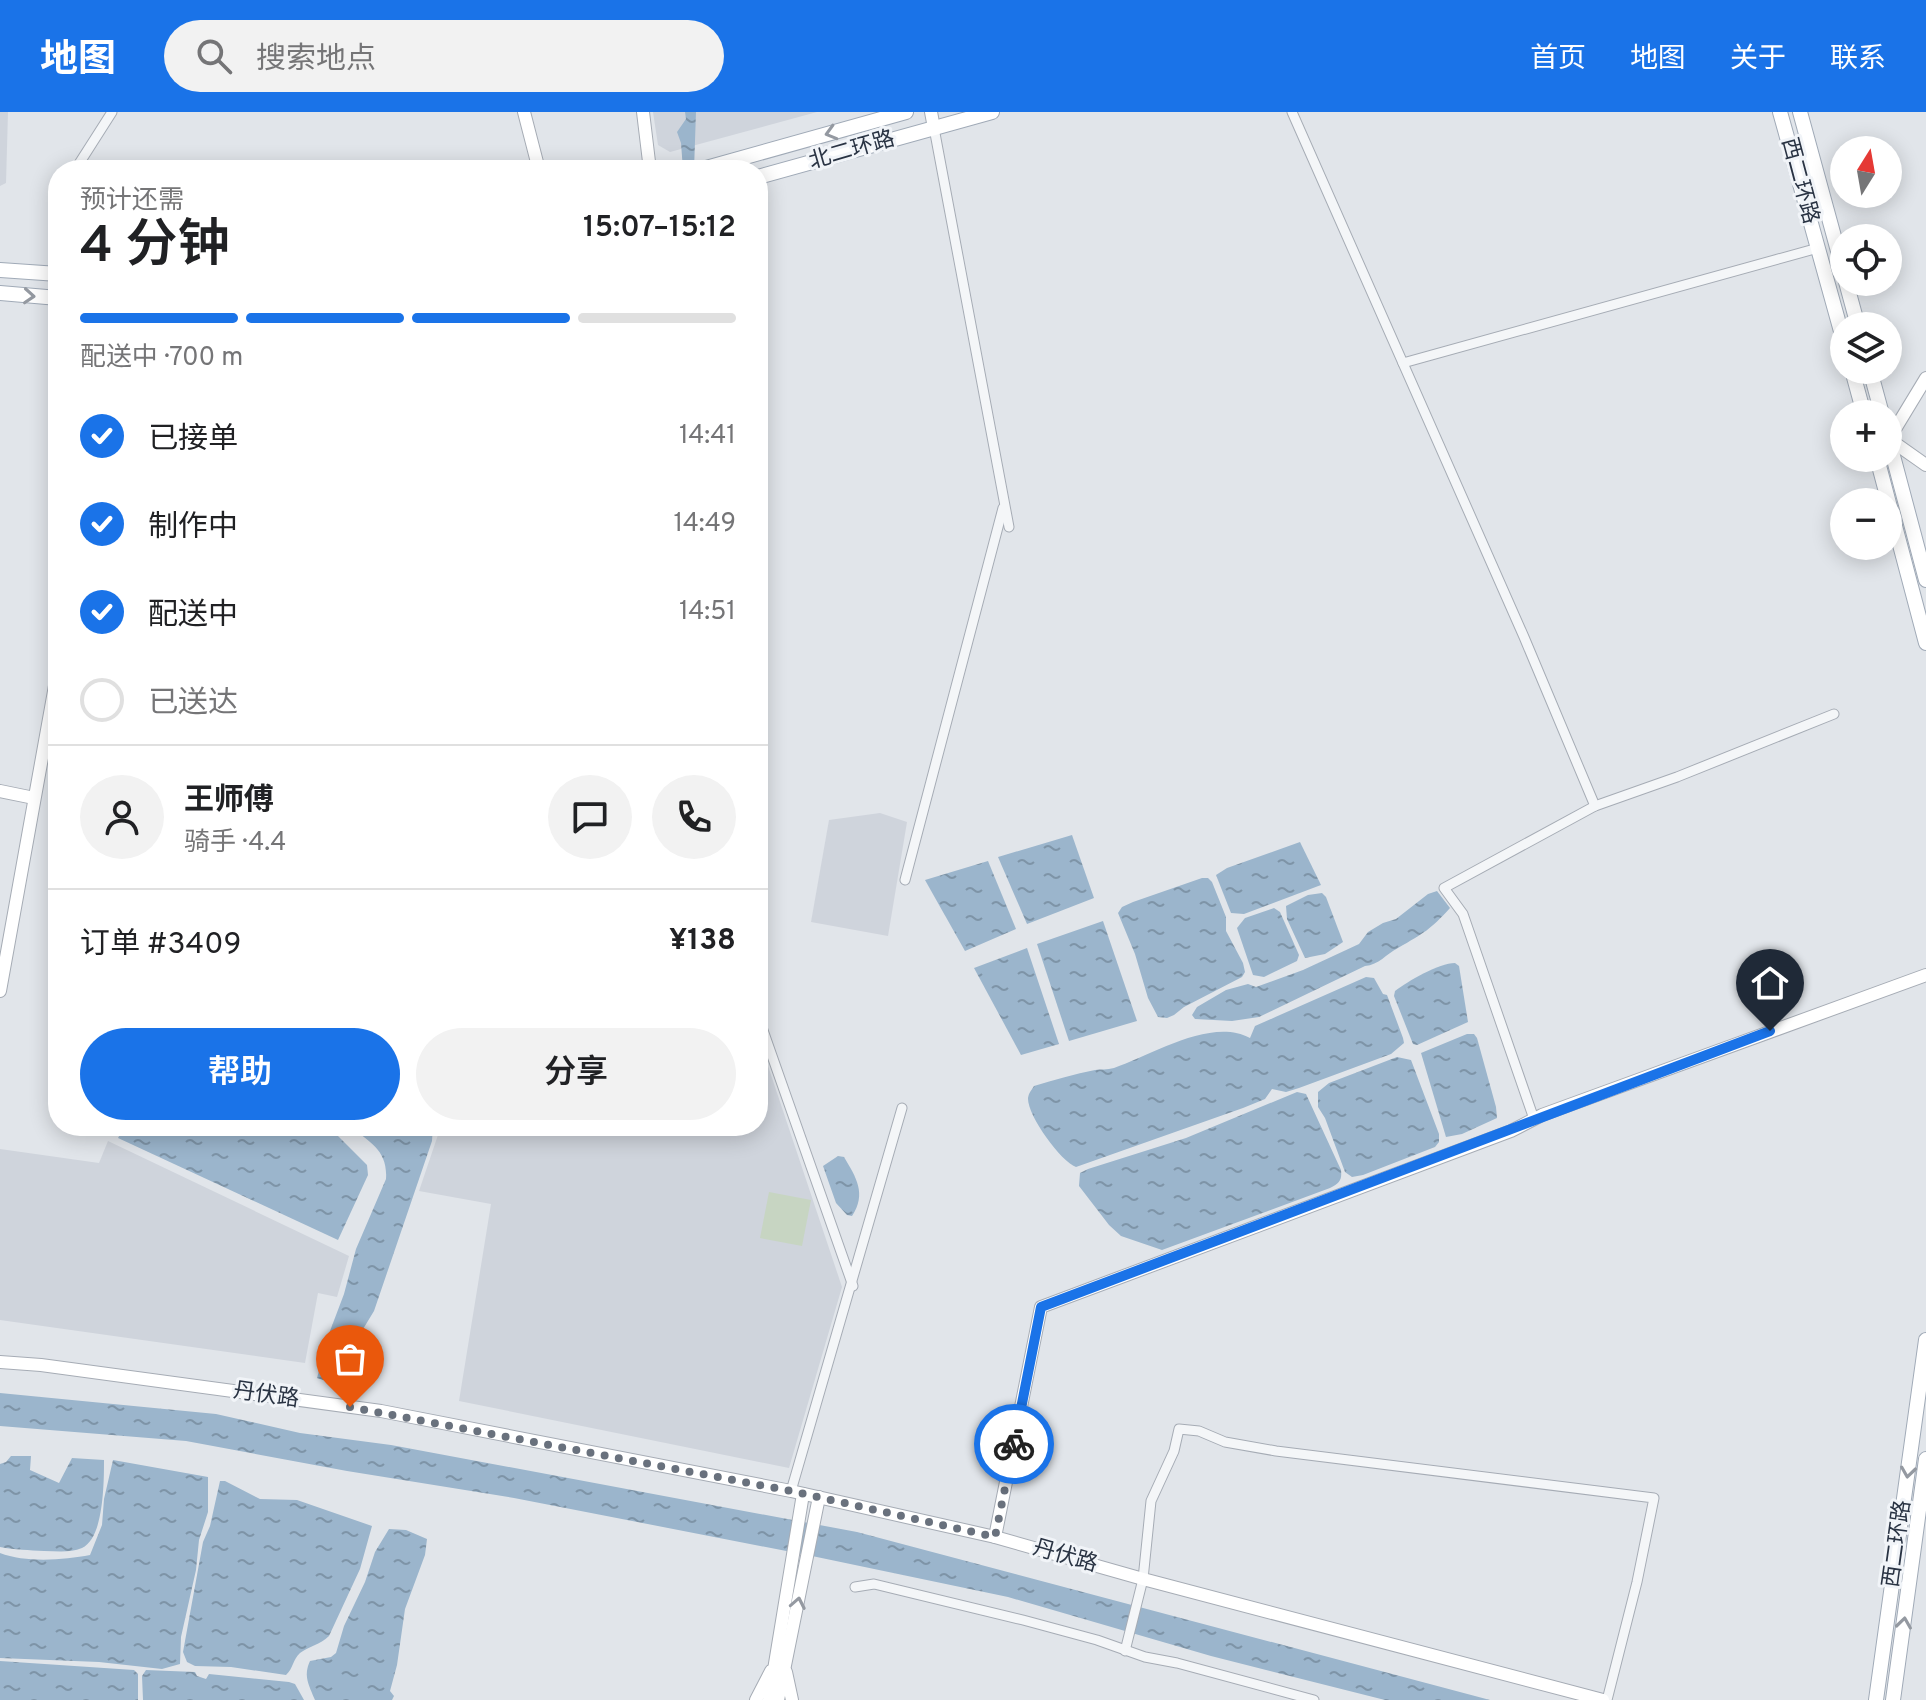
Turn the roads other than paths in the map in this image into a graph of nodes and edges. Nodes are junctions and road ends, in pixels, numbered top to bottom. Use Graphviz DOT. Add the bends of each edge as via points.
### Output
graph roads {
  1 [pos="112,112"];
  2 [pos="524,112"];
  3 [pos="643,112"];
  4 [pos="906,112"];
  5 [pos="931,112"];
  6 [pos="992,112"];
  7 [pos="1292,112"];
  8 [pos="1780,112"];
  9 [pos="1800,112"];
  10 [pos="934,128"];
  11 [pos="81,160"];
  12 [pos="536,160"];
  13 [pos="649,160"];
  14 [pos="735,160"];
  15 [pos="768,174"];
  16 [pos="1831,224"];
  17 [pos="1830,244"];
  18 [pos="1818,248"];
  19 [pos="0,270"];
  20 [pos="48,273"];
  21 [pos="0,293"];
  22 [pos="48,297"];
  23 [pos="1836,312"];
  24 [pos="1403,363"];
  25 [pos="1926,378"];
  26 [pos="1902,417"];
  27 [pos="1902,449"];
  28 [pos="1926,465"];
  29 [pos="1881,472"];
  30 [pos="1897,472"];
  31 [pos="1004,505"];
  32 [pos="1009,527"];
  33 [pos="1926,580"];
  34 [pos="1926,643"];
  35 [pos="1834,714"];
  36 [pos="48,723"];
  37 [pos="0,791"];
  38 [pos="34,798"];
  39 [pos="1595,806"];
  40 [pos="905,880"];
  41 [pos="1926,975"];
  42 [pos="0,991"];
  43 [pos="768,1044"];
  44 [pos="902,1108"];
  45 [pos="1534,1119"];
  46 [pos="853,1286"];
  47 [pos="1926,1340"];
  48 [pos="0,1362"];
  49 [pos="1926,1459"];
  50 [pos="797,1492"];
  51 [pos="819,1497"];
  52 [pos="995,1537"];
  53 [pos="1143,1579"];
  54 [pos="855,1587"];
  55 [pos="1126,1647"];
  56 [pos="779,1667"];
  57 [pos="756,1700"];
  58 [pos="769,1700"];
  59 [pos="778,1700"];
  60 [pos="792,1700"];
  61 [pos="1314,1700"];
  62 [pos="1605,1700"];
  63 [pos="1876,1700"];
  64 [pos="1893,1700"];
  1 -- 11 [label="street"];
  2 -- 12 [label="main road"];
  3 -- 13 [label="main road"];
  4 -- 14 [label="main road, 北二环路, one-way"];
  5 -- 10 [label="main road"];
  6 -- 10 [label="main road, 北二环路"];
  7 -- 24 [label="street"];
  8 -- 18 [label="main road, 西二环路"];
  9 -- 16 [label="main road, 西二环路"];
  10 -- 15 [label="main road, 北二环路"];
  10 -- 31 [label="street"];
  17 -- 18 [label="main road"];
  18 -- 23 [label="main road, 西二环路"];
  18 -- 24 [label="street"];
  19 -- 20 [label="main road"];
  21 -- 22 [label="main road, one-way"];
  24 -- 39 [label="street"];
  25 -- 26 [label="main road"];
  27 -- 28 [label="main road"];
  29 -- 34 [label="main road"];
  30 -- 33 [label="main road"];
  31 -- 32 [label="street"];
  31 -- 40 [label="street"];
  35 -- 39 [label="street"];
  36 -- 38 [label="main road"];
  37 -- 38 [label="main road"];
  38 -- 42 [label="main road"];
  39 -- 45 [label="street" via="1444,888 1463,914"];
  41 -- 45 [label="main road"];
  43 -- 46 [label="street"];
  44 -- 46 [label="street"];
  45 -- 52 [label="main road" via="1041,1307"];
  46 -- 50 [label="street"];
  47 -- 63 [label="main road, 西二环路, one-way"];
  48 -- 50 [label="main road, 丹伏路" via="381,1411"];
  64 -- 49 [label="main road, 西二环路, one-way"];
  50 -- 51 [label="main road, 丹伏路"];
  50 -- 56 [label="main road" via="799,1516"];
  51 -- 52 [label="main road, 丹伏路"];
  56 -- 51 [label="main road, one-way"];
  52 -- 53 [label="main road, 丹伏路"];
  53 -- 55 [label="street"];
  53 -- 62 [label="main road, 丹伏路"];
  53 -- 62 [label="street" via="1151,1501 1179,1429 1276,1451 1654,1498"];
  54 -- 55 [label="street" via="874,1584"];
  55 -- 61 [label="street"];
  56 -- 57 [label="main road"];
  56 -- 58 [label="main road"];
  56 -- 59 [label="main road"];
  56 -- 60 [label="main road"];
}
